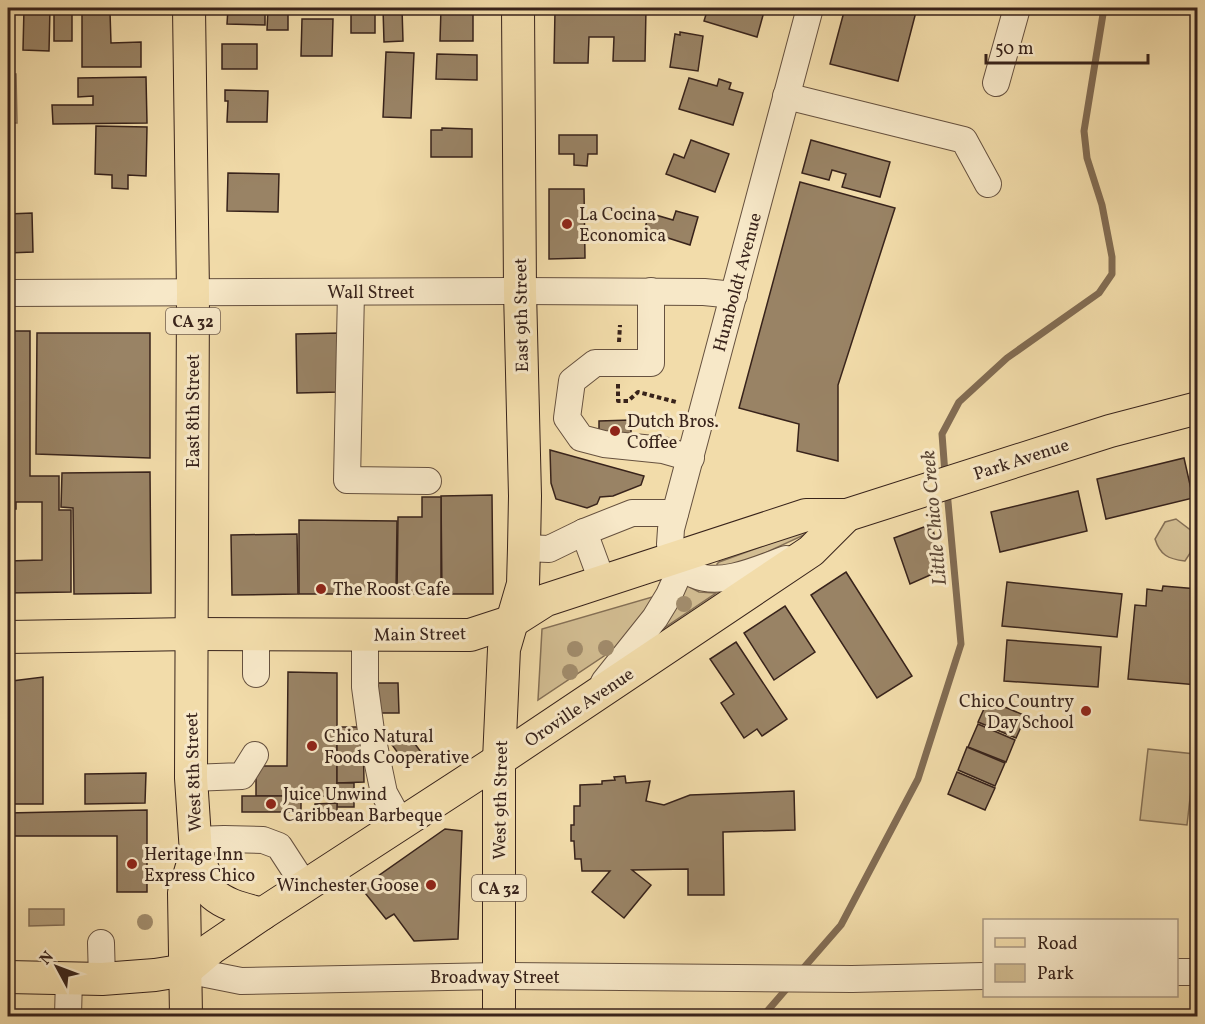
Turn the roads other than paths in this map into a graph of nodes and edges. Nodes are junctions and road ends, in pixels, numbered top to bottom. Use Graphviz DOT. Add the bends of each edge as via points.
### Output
graph roads {
  1 [pos="189,8"];
  2 [pos="518,8"];
  3 [pos="810,8"];
  4 [pos="1017,8"];
  5 [pos="996,83"];
  6 [pos="786,96"];
  7 [pos="988,184"];
  8 [pos="520,291"];
  9 [pos="651,291"];
  10 [pos="351,292"];
  11 [pos="8,293"];
  12 [pos="193,293"];
  13 [pos="734,295"];
  14 [pos="1197,408"];
  15 [pos="691,458"];
  16 [pos="428,481"];
  17 [pos="675,513"];
  18 [pos="847,515"];
  19 [pos="584,532"];
  20 [pos="524,548"];
  21 [pos="811,551"];
  22 [pos="674,558"];
  23 [pos="602,581"];
  24 [pos="513,621"];
  25 [pos="192,634"];
  26 [pos="256,634"];
  27 [pos="365,635"];
  28 [pos="8,637"];
  29 [pos="256,674"];
  30 [pos="588,701"];
  31 [pos="255,755"];
  32 [pos="499,760"];
  33 [pos="191,778"];
  34 [pos="401,824"];
  35 [pos="196,846"];
  36 [pos="305,886"];
  37 [pos="262,914"];
  38 [pos="101,943"];
  39 [pos="186,970"];
  40 [pos="1178,972"];
  41 [pos="1197,972"];
  42 [pos="499,976"];
  43 [pos="983,976"];
  44 [pos="8,977"];
  45 [pos="69,978"];
  46 [pos="102,979"];
  47 [pos="68,1017"];
  48 [pos="186,1017"];
  49 [pos="499,1017"];
  1 -- 12 [label="main road, East 8th Street / CA 32"];
  2 -- 8 [label="main road, East 9th Street / CA 32"];
  3 -- 6 [label="street, Humboldt Avenue"];
  4 -- 5 [label="street"];
  6 -- 7 [label="street" via="964,140"];
  6 -- 13 [label="street, Humboldt Avenue"];
  8 -- 9 [label="street, Wall Street"];
  8 -- 10 [label="street, Wall Street"];
  8 -- 20 [label="main road, East 9th Street / CA 32"];
  9 -- 13 [label="street, Wall Street"];
  9 -- 15 [label="street" via="651,352 592,349 578,357 567,418 581,438"];
  10 -- 12 [label="street, Wall Street"];
  10 -- 16 [label="street" via="347,480"];
  11 -- 12 [label="street, Wall Street"];
  12 -- 25 [label="main road, East 8th Street / CA 32"];
  13 -- 15 [label="street, Humboldt Avenue"];
  14 -- 18 [label="main road, Park Avenue" via="1110,431"];
  15 -- 17 [label="street, Humboldt Avenue"];
  17 -- 19 [label="street" via="632,513"];
  17 -- 22 [label="street, Humboldt Avenue" via="670,537"];
  18 -- 21 [label="main road, Oroville Avenue"];
  18 -- 22 [label="main road, Main Street" via="806,515"];
  19 -- 20 [label="street" via="549,549"];
  19 -- 23 [label="street"];
  20 -- 24 [label="main road, East 9th Street / CA 32" via="523,584"];
  21 -- 22 [label="street" via="719,579 697,576"];
  21 -- 30 [label="main road, Oroville Avenue"];
  22 -- 23 [label="main road, Main Street"];
  22 -- 30 [label="street, Humboldt Avenue" via="677,577 661,610"];
  23 -- 24 [label="main road, Main Street" via="546,600"];
  24 -- 27 [label="main road, Main Street" via="470,635"];
  24 -- 32 [label="main road, West 9th Street / CA 32" via="504,650"];
  25 -- 26 [label="main road, Main Street"];
  25 -- 28 [label="main road, Main Street"];
  25 -- 33 [label="main road, West 8th Street / CA 32"];
  26 -- 27 [label="main road, Main Street"];
  26 -- 29 [label="street"];
  27 -- 34 [label="street" via="365,687 371,731 384,793"];
  30 -- 32 [label="main road, Oroville Avenue"];
  31 -- 33 [label="street" via="242,776"];
  32 -- 34 [label="main road, Oroville Avenue"];
  32 -- 42 [label="main road, West 9th Street / CA 32"];
  33 -- 35 [label="main road, West 8th Street / CA 32"];
  34 -- 36 [label="main road, Oroville Avenue"];
  35 -- 36 [label="street" via="235,839 263,840 279,846"];
  35 -- 37 [label="main road" via="213,894 232,906"];
  35 -- 39 [label="main road, West 8th Street / CA 32" via="184,892"];
  36 -- 37 [label="main road, Oroville Avenue"];
  37 -- 39 [label="main road, Oroville Avenue"];
  38 -- 46 [label="street"];
  39 -- 42 [label="street, Broadway Street" via="241,981"];
  39 -- 46 [label="main road, Broadway Street"];
  39 -- 48 [label="main road, West 8th Street / CA 32"];
  40 -- 41 [label="street"];
  42 -- 43 [label="street, Broadway Street" via="852,980"];
  42 -- 49 [label="main road, West 9th Street / CA 32"];
  44 -- 45 [label="main road, Broadway Street"];
  45 -- 46 [label="main road, Broadway Street"];
  45 -- 47 [label="street"];
}
